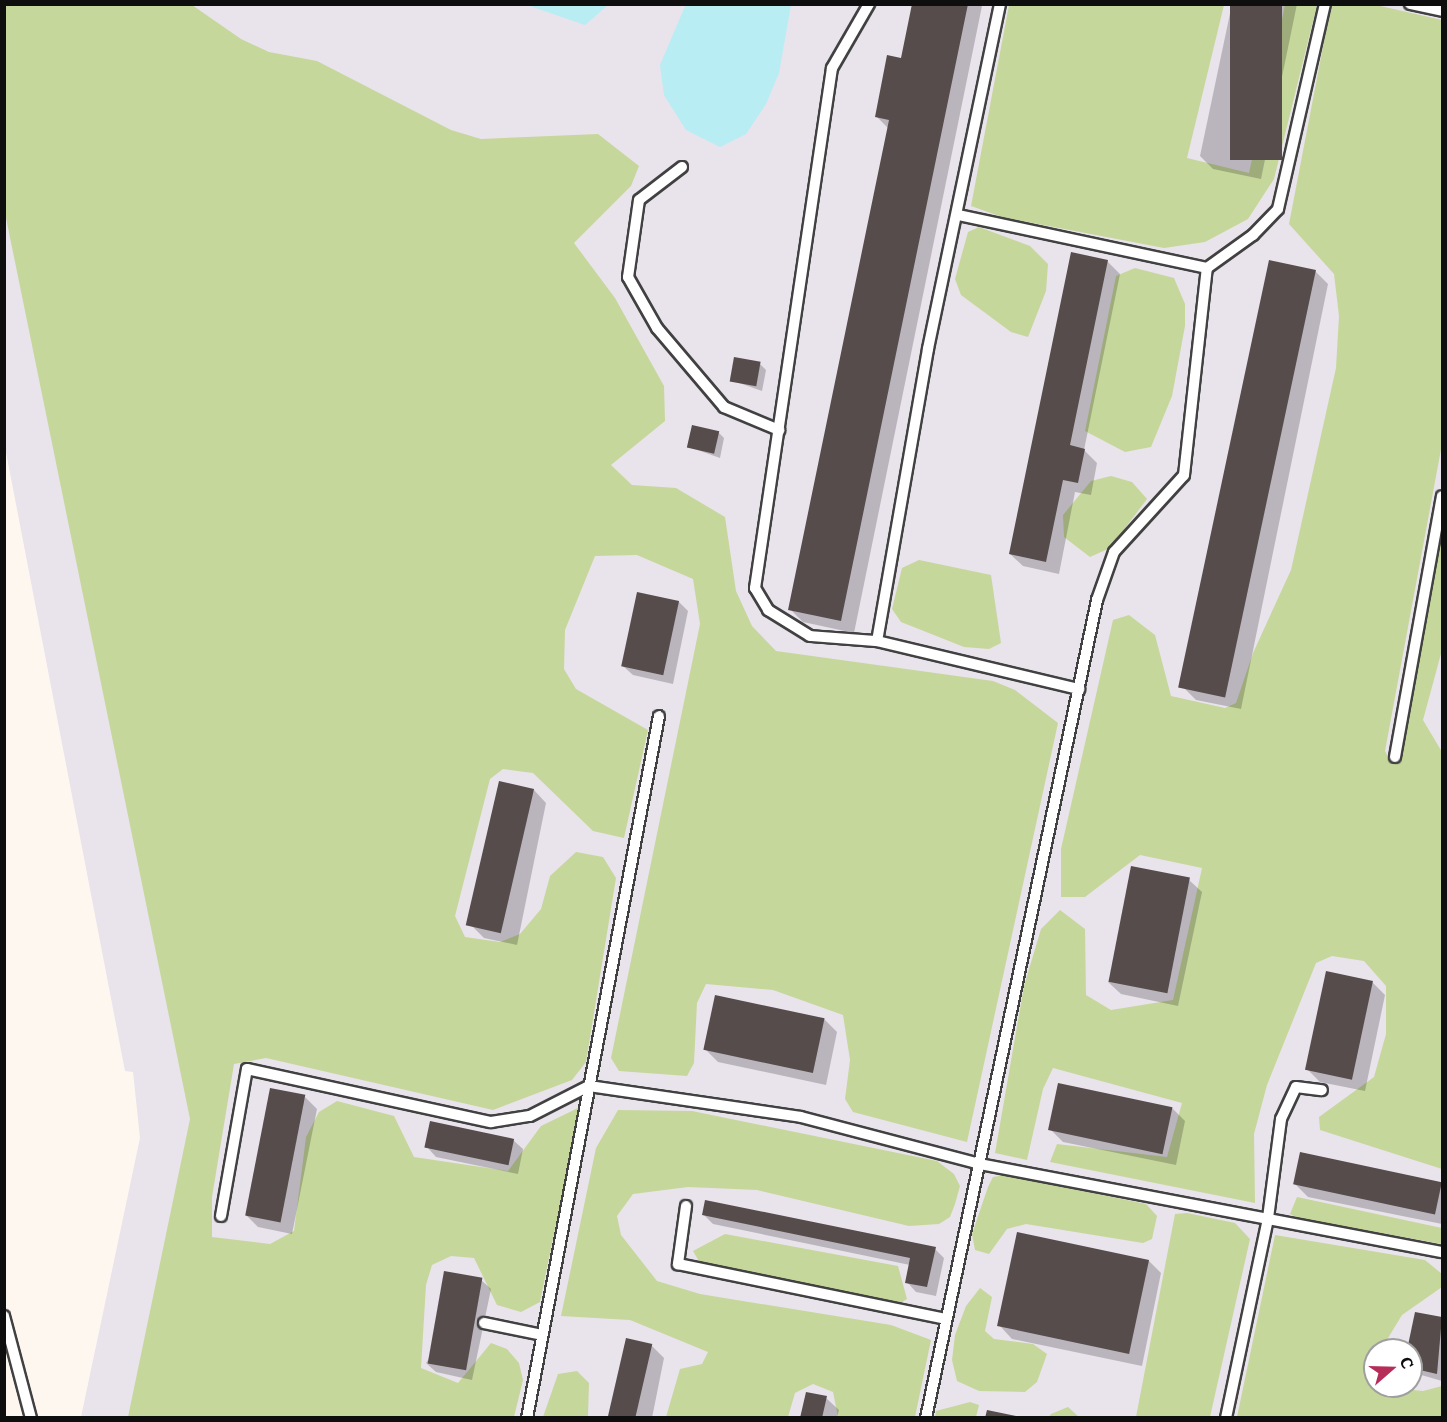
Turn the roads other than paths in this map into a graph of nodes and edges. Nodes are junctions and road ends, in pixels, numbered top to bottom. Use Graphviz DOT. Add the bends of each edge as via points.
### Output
graph roads {
  1 [pos="869,4"];
  2 [pos="1000,4"];
  3 [pos="1325,4"];
  4 [pos="1410,4"];
  5 [pos="1443,11"];
  6 [pos="682,167"];
  7 [pos="958,215"];
  8 [pos="1207,268"];
  9 [pos="779,430"];
  10 [pos="1443,496"];
  11 [pos="877,641"];
  12 [pos="1079,689"];
  13 [pos="659,716"];
  14 [pos="1395,757"];
  15 [pos="590,1086"];
  16 [pos="1322,1090"];
  17 [pos="980,1164"];
  18 [pos="686,1206"];
  19 [pos="221,1216"];
  20 [pos="1268,1218"];
  21 [pos="1443,1252"];
  22 [pos="4,1316"];
  23 [pos="945,1319"];
  24 [pos="484,1323"];
  25 [pos="542,1335"];
  26 [pos="31,1418"];
  27 [pos="527,1418"];
  28 [pos="926,1418"];
  29 [pos="1226,1418"];
  1 -- 9 [label="lane" via="832,68"];
  2 -- 7 [label="lane"];
  3 -- 8 [label="lane" via="1278,209 1253,235"];
  4 -- 5 [label="lane"];
  6 -- 9 [label="lane" via="639,200 628,277 657,328 724,407"];
  7 -- 8 [label="lane"];
  7 -- 11 [label="lane"];
  8 -- 12 [label="lane" via="1184,475 1114,552 1097,600"];
  9 -- 11 [label="lane" via="755,588 768,610 810,636"];
  10 -- 14 [label="lane"];
  11 -- 12 [label="lane"];
  12 -- 17 [label="lane"];
  13 -- 15 [label="lane"];
  15 -- 17 [label="lane" via="801,1117"];
  15 -- 19 [label="lane" via="530,1116 491,1122 247,1069"];
  15 -- 25 [label="lane"];
  16 -- 20 [label="lane" via="1296,1087 1281,1119"];
  17 -- 20 [label="lane"];
  17 -- 23 [label="lane"];
  18 -- 23 [label="lane" via="678,1264"];
  20 -- 21 [label="lane"];
  20 -- 29 [label="lane"];
  22 -- 26 [label="lane"];
  23 -- 28 [label="lane"];
  24 -- 25 [label="lane"];
  25 -- 27 [label="lane"];
}
